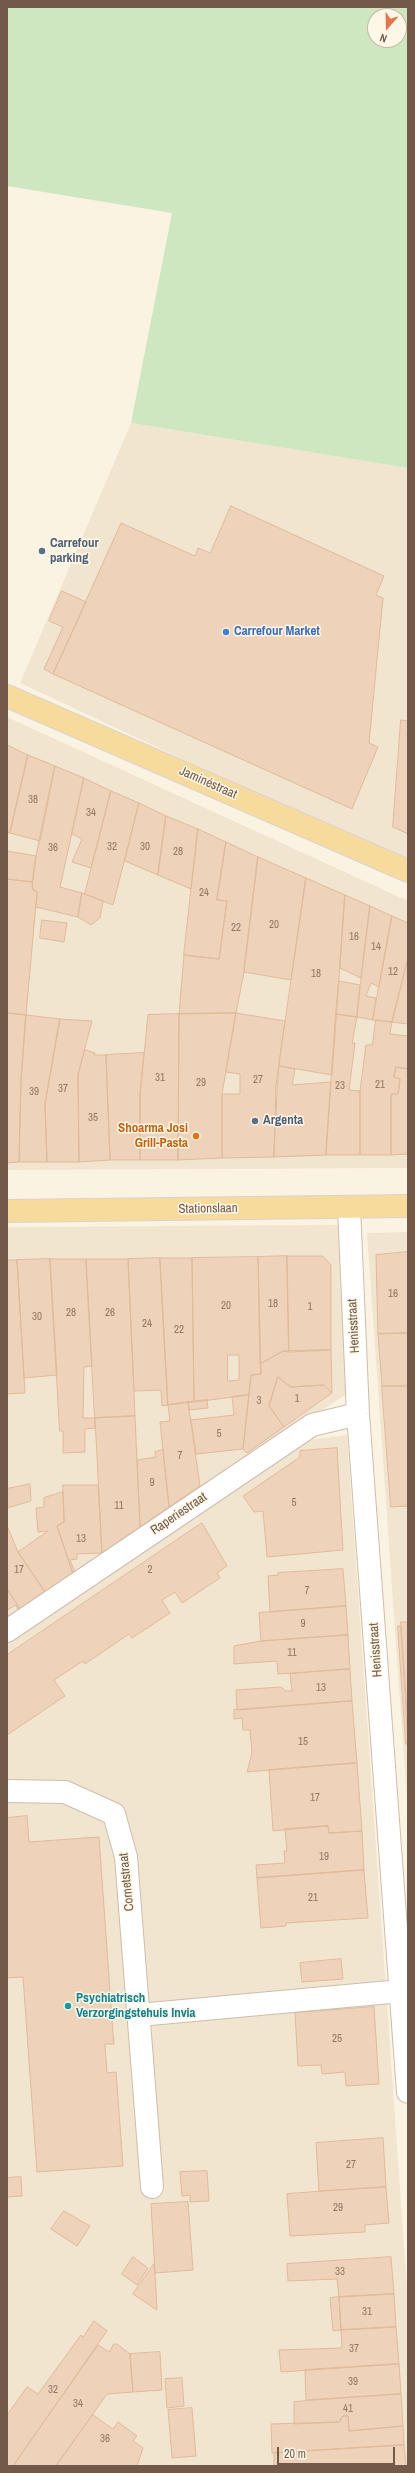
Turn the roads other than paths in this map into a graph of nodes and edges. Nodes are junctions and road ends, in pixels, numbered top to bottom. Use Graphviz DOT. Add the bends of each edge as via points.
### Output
graph roads {
  1 [pos="7,696"];
  2 [pos="408,871"];
  3 [pos="408,1206"];
  4 [pos="349,1207"];
  5 [pos="7,1211"];
  6 [pos="358,1414"];
  7 [pos="7,1631"];
  8 [pos="7,1791"];
  9 [pos="401,1991"];
  10 [pos="139,2015"];
  11 [pos="408,2092"];
  12 [pos="152,2187"];
  1 -- 2 [label="main road, Jaminéstraat"];
  3 -- 4 [label="main road, Stationslaan"];
  4 -- 5 [label="main road, Stationslaan"];
  4 -- 6 [label="street, Henisstraat"];
  6 -- 7 [label="street, Raperiestraat" via="312,1425"];
  6 -- 9 [label="street, Henisstraat"];
  8 -- 10 [label="street, Cornetstraat" via="65,1792 114,1814 126,1857"];
  9 -- 10 [label="street"];
  9 -- 11 [label="street, Henisstraat"];
  10 -- 12 [label="street, Cornetstraat"];
}
